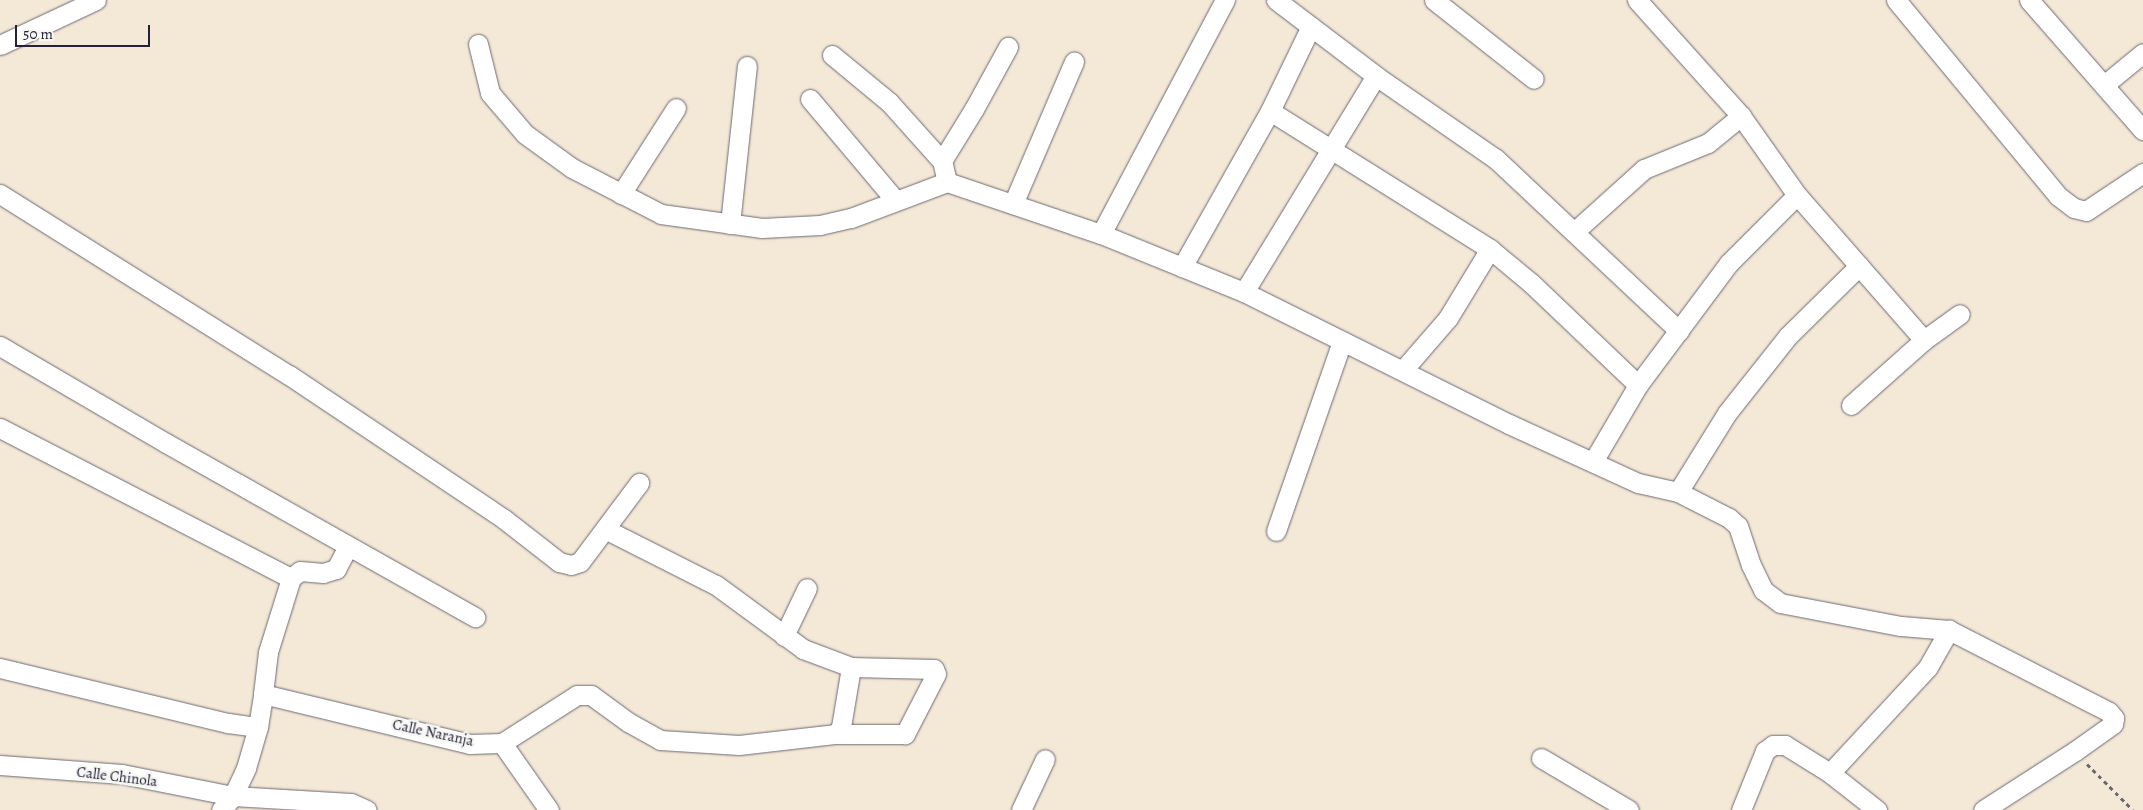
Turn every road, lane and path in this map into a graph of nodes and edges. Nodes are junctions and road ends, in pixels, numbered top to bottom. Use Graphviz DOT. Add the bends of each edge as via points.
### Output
graph roads {
  1 [pos="96,0"];
  2 [pos="1225,0"];
  3 [pos="1276,0"];
  4 [pos="1637,0"];
  5 [pos="1896,0"];
  6 [pos="2035,2"];
  7 [pos="1444,3"];
  8 [pos="1311,26"];
  9 [pos="0,44"];
  10 [pos="478,44"];
  11 [pos="1008,47"];
  12 [pos="2143,53"];
  13 [pos="832,55"];
  14 [pos="1074,62"];
  15 [pos="747,66"];
  16 [pos="1376,76"];
  17 [pos="1534,79"];
  18 [pos="2104,85"];
  19 [pos="810,99"];
  20 [pos="676,108"];
  21 [pos="1270,111"];
  22 [pos="1741,116"];
  23 [pos="2143,130"];
  24 [pos="1332,148"];
  25 [pos="942,161"];
  26 [pos="2143,173"];
  27 [pos="947,182"];
  28 [pos="0,194"];
  29 [pos="621,194"];
  30 [pos="1797,195"];
  31 [pos="896,201"];
  32 [pos="1013,204"];
  33 [pos="730,224"];
  34 [pos="1574,232"];
  35 [pos="1101,234"];
  36 [pos="1490,250"];
  37 [pos="1859,266"];
  38 [pos="1182,267"];
  39 [pos="1244,292"];
  40 [pos="1960,314"];
  41 [pos="1679,331"];
  42 [pos="1924,340"];
  43 [pos="1342,342"];
  44 [pos="0,346"];
  45 [pos="1403,370"];
  46 [pos="1638,385"];
  47 [pos="1851,405"];
  48 [pos="0,428"];
  49 [pos="1594,460"];
  50 [pos="639,483"];
  51 [pos="1678,492"];
  52 [pos="605,529"];
  53 [pos="1276,531"];
  54 [pos="348,546"];
  55 [pos="291,578"];
  56 [pos="807,588"];
  57 [pos="475,617"];
  58 [pos="1949,630"];
  59 [pos="784,636"];
  60 [pos="851,667"];
  61 [pos="0,668"];
  62 [pos="263,694"];
  63 [pos="258,727"];
  64 [pos="836,734"];
  65 [pos="502,743"];
  66 [pos="2075,751"];
  67 [pos="1541,758"];
  68 [pos="1045,759"];
  69 [pos="0,765"];
  70 [pos="1830,773"];
  71 [pos="227,803"];
  72 [pos="367,810"];
  73 [pos="549,810"];
  74 [pos="1021,810"];
  75 [pos="1629,810"];
  76 [pos="1741,810"];
  77 [pos="1877,810"];
  78 [pos="1983,810"];
  79 [pos="2133,810"];
  1 -- 9 [label="street"];
  2 -- 35 [label="street"];
  3 -- 8 [label="street"];
  4 -- 22 [label="street"];
  5 -- 26 [label="street" via="2058,196 2074,208 2086,211"];
  6 -- 18 [label="street"];
  7 -- 17 [label="street"];
  8 -- 16 [label="street"];
  8 -- 21 [label="street"];
  10 -- 29 [label="street" via="490,93 525,134 572,168"];
  11 -- 25 [label="street"];
  12 -- 18 [label="street"];
  13 -- 25 [label="street" via="890,102"];
  14 -- 32 [label="street"];
  15 -- 33 [label="street"];
  16 -- 24 [label="street"];
  16 -- 34 [label="street" via="1496,159"];
  18 -- 23 [label="street"];
  19 -- 31 [label="street"];
  20 -- 29 [label="street"];
  21 -- 24 [label="street"];
  21 -- 38 [label="street"];
  22 -- 30 [label="street"];
  22 -- 34 [label="street" via="1708,143 1644,169"];
  24 -- 36 [label="street"];
  24 -- 39 [label="street"];
  25 -- 27 [label="street"];
  27 -- 31 [label="street"];
  27 -- 32 [label="street"];
  28 -- 52 [label="street" via="289,375 504,519 559,562 571,565 580,562"];
  29 -- 33 [label="street" via="661,214"];
  30 -- 37 [label="street"];
  30 -- 41 [label="street" via="1729,263"];
  31 -- 33 [label="street" via="820,225 762,228"];
  32 -- 35 [label="street"];
  34 -- 41 [label="street"];
  35 -- 38 [label="street"];
  36 -- 45 [label="street" via="1448,318"];
  36 -- 46 [label="street" via="1531,283"];
  37 -- 42 [label="street"];
  37 -- 51 [label="street" via="1782,343 1727,413"];
  38 -- 39 [label="street"];
  39 -- 43 [label="street"];
  40 -- 42 [label="street"];
  41 -- 46 [label="street"];
  42 -- 47 [label="street"];
  43 -- 45 [label="street"];
  43 -- 53 [label="street"];
  44 -- 54 [label="street"];
  45 -- 49 [label="street" via="1509,424"];
  46 -- 49 [label="street"];
  48 -- 55 [label="street"];
  49 -- 51 [label="street" via="1638,483"];
  50 -- 52 [label="street"];
  51 -- 58 [label="street" via="1729,518 1738,526 1750,565 1763,590 1780,603 1901,626"];
  52 -- 59 [label="street" via="716,585"];
  54 -- 55 [label="street" via="336,569 300,571"];
  54 -- 57 [label="street"];
  55 -- 62 [label="street" via="268,652"];
  56 -- 59 [label="street"];
  58 -- 66 [label="street" via="2103,708 2114,718 2113,724"];
  58 -- 70 [label="street" via="1928,667"];
  59 -- 60 [label="street" via="803,648"];
  60 -- 64 [label="street" via="841,727"];
  60 -- 64 [label="street" via="930,666 936,674 905,734"];
  61 -- 63 [label="street"];
  62 -- 63 [label="street"];
  62 -- 65 [label="street, Calle Naranja" via="470,744"];
  63 -- 71 [label="street"];
  64 -- 65 [label="street" via="739,745 660,740 628,722 592,695 577,695"];
  65 -- 73 [label="street"];
  66 -- 78 [label="street"];
  66 -- 79 [label="path"];
  67 -- 75 [label="street"];
  68 -- 74 [label="street"];
  69 -- 71 [label="street, Calle Chinola" via="122,774"];
  70 -- 76 [label="street" via="1786,745 1773,745 1765,751"];
  70 -- 77 [label="street"];
  71 -- 72 [label="street, Calle Chinola" via="352,803"];
}
